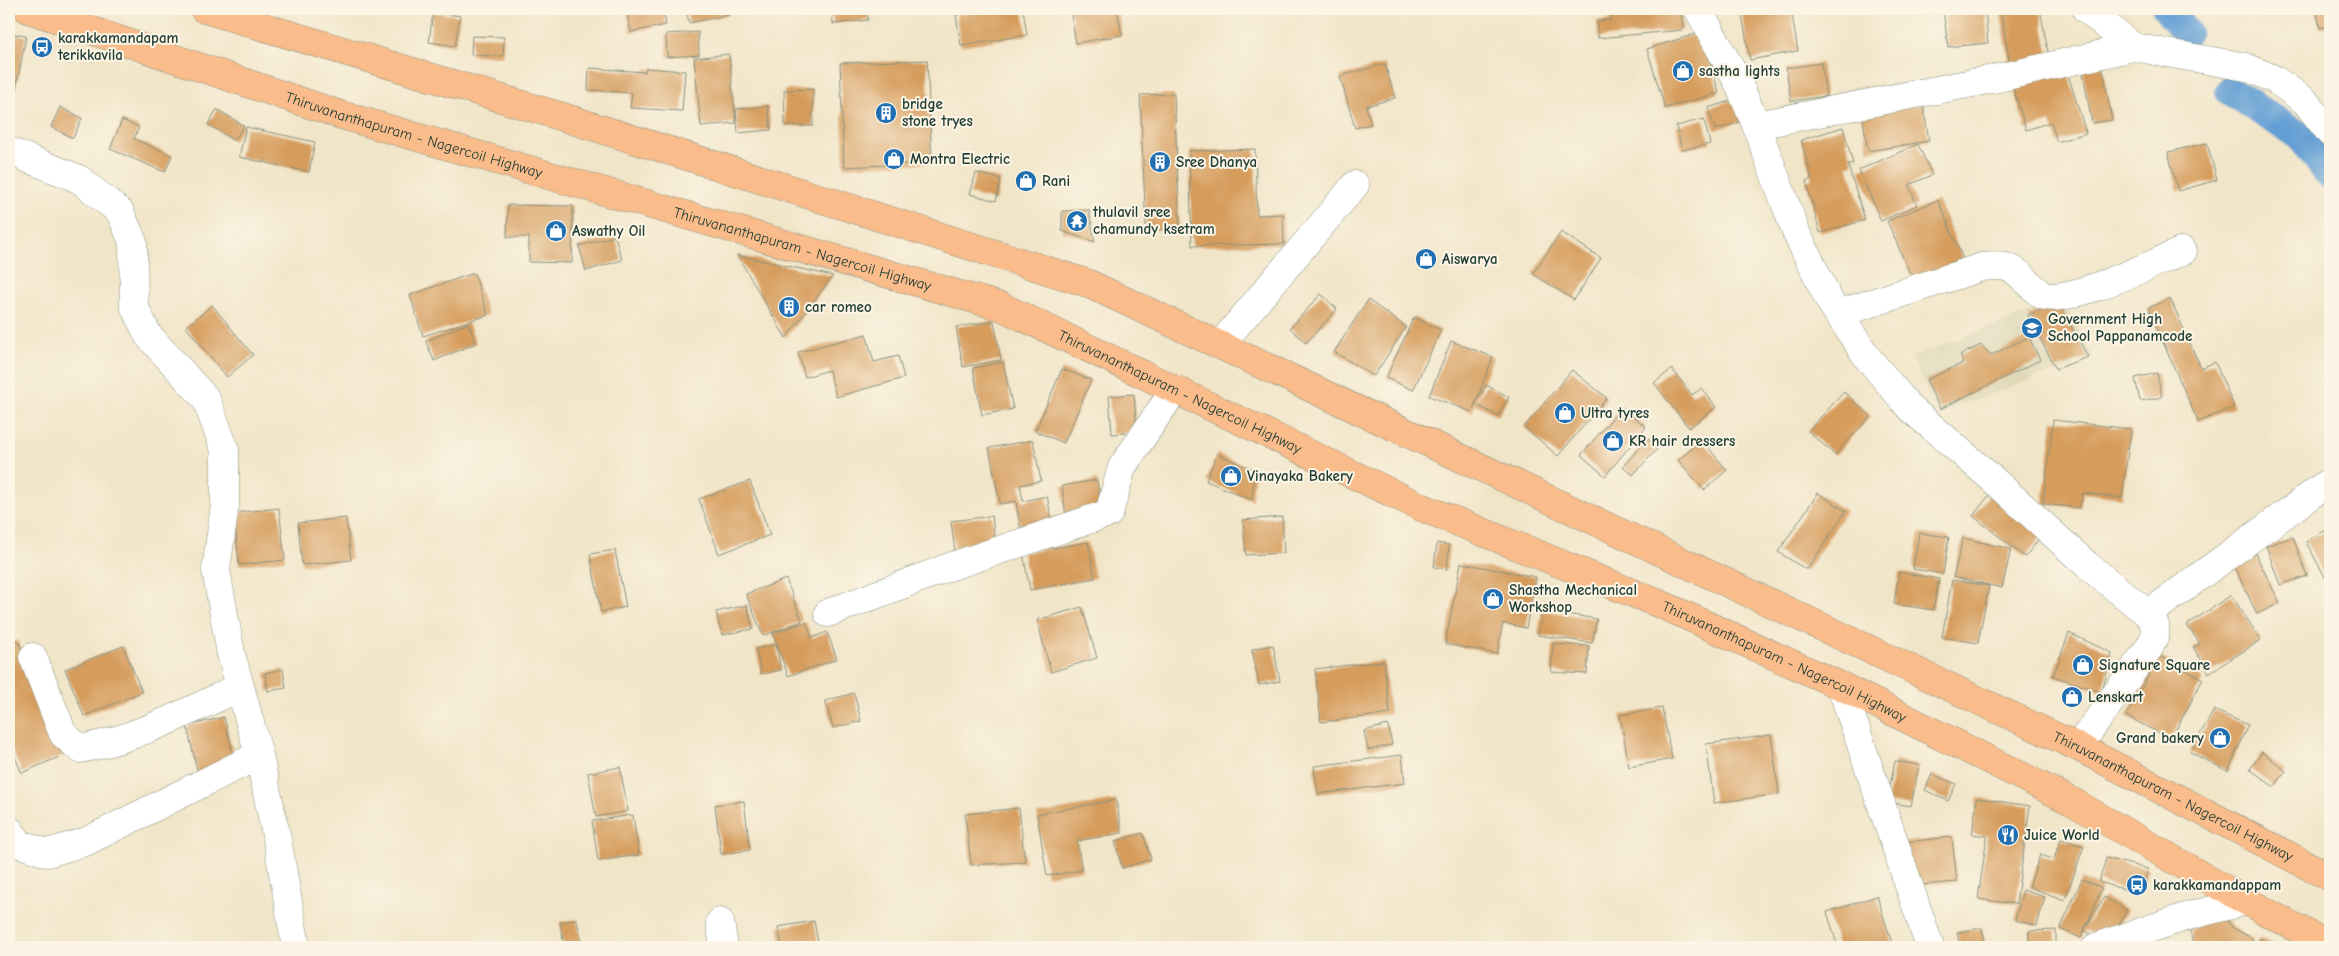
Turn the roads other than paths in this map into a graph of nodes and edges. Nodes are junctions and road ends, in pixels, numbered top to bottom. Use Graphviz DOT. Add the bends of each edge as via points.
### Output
graph roads {
  1 [pos="28,9"];
  2 [pos="204,9"];
  3 [pos="1698,9"];
  4 [pos="2086,9"];
  5 [pos="2133,47"];
  6 [pos="1756,125"];
  7 [pos="2330,133"];
  8 [pos="9,151"];
  9 [pos="1355,185"];
  10 [pos="2183,251"];
  11 [pos="1838,314"];
  12 [pos="1220,345"];
  13 [pos="1175,389"];
  14 [pos="2330,481"];
  15 [pos="828,613"];
  16 [pos="2148,614"];
  17 [pos="33,657"];
  18 [pos="1841,686"];
  19 [pos="240,687"];
  20 [pos="2078,748"];
  21 [pos="259,755"];
  22 [pos="9,830"];
  23 [pos="2330,877"];
  24 [pos="2246,901"];
  25 [pos="2330,946"];
  26 [pos="296,947"];
  27 [pos="1930,947"];
  28 [pos="2096,947"];
  1 -- 13 [label="main road, Thiruvananthapuram - Nagercoil Highway" via="341,115 1002,307"];
  2 -- 12 [label="main road, Thiruvananthapuram - Nagercoil Highway" via="563,116 1087,283"];
  3 -- 6 [label="street" via="1737,80"];
  4 -- 5 [label="street"];
  5 -- 6 [label="street" via="1998,78"];
  5 -- 7 [label="street" via="2246,67 2274,79 2305,101"];
  6 -- 11 [label="street" via="1796,232"];
  8 -- 19 [label="street" via="80,179 120,212 133,242 134,306 148,335 206,399 225,450 225,505 216,570"];
  9 -- 12 [label="street"];
  10 -- 11 [label="street" via="2058,298 2042,296 2018,273 2004,265 1982,267"];
  11 -- 16 [label="street" via="1867,357 1910,408"];
  12 -- 20 [label="main road, Thiruvananthapuram - Nagercoil Highway"];
  13 -- 15 [label="street" via="1122,467 1110,513 952,566"];
  13 -- 18 [label="main road, Thiruvananthapuram - Nagercoil Highway" via="1421,507 1667,607"];
  14 -- 16 [label="street"];
  16 -- 20 [label="street" via="2155,625 2155,636 2149,648"];
  17 -- 19 [label="street" via="64,734 80,749 98,746 177,716"];
  18 -- 24 [label="main road, Thiruvananthapuram - Nagercoil Highway" via="2073,802"];
  18 -- 27 [label="street"];
  19 -- 21 [label="street"];
  20 -- 23 [label="main road, Thiruvananthapuram - Nagercoil Highway"];
  21 -- 22 [label="street" via="85,842 48,854 20,844"];
  21 -- 26 [label="street"];
  24 -- 25 [label="main road, Thiruvananthapuram - Nagercoil Highway"];
  24 -- 28 [label="street" via="2185,917"];
}
